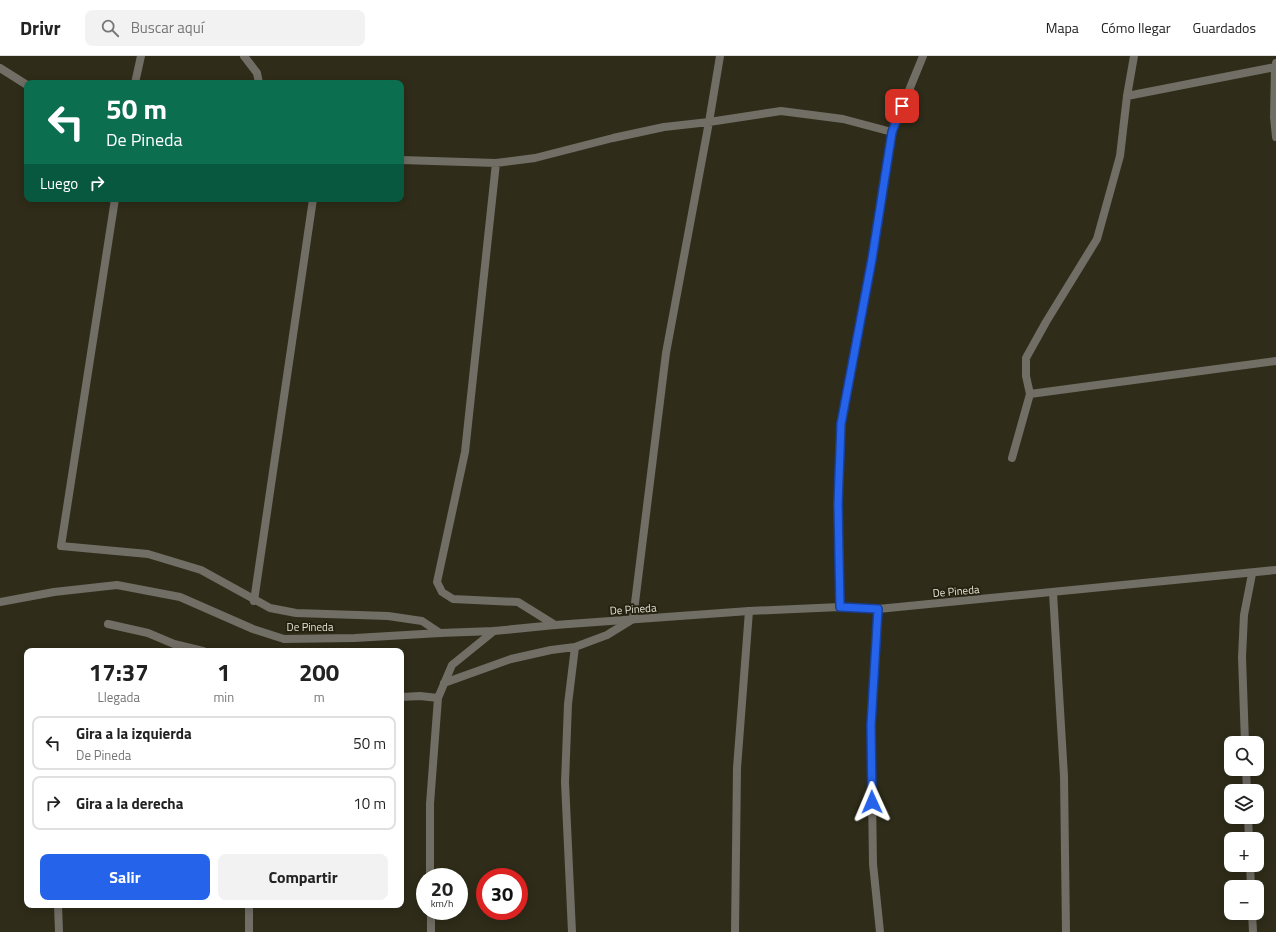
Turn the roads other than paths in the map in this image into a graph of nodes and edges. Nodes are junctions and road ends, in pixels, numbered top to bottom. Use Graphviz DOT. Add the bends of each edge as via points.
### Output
graph roads {
  1 [pos="141,56"];
  2 [pos="244,56"];
  3 [pos="720,56"];
  4 [pos="923,56"];
  5 [pos="1134,56"];
  6 [pos="1275,65"];
  7 [pos="0,68"];
  8 [pos="136,80"];
  9 [pos="258,80"];
  10 [pos="24,83"];
  11 [pos="1127,96"];
  12 [pos="709,122"];
  13 [pos="892,132"];
  14 [pos="1276,138"];
  15 [pos="404,160"];
  16 [pos="496,163"];
  17 [pos="115,202"];
  18 [pos="313,202"];
  19 [pos="1276,361"];
  20 [pos="1030,394"];
  21 [pos="1012,458"];
  22 [pos="1276,570"];
  23 [pos="1252,574"];
  24 [pos="1053,593"];
  25 [pos="254,601"];
  26 [pos="0,602"];
  27 [pos="840,607"];
  28 [pos="878,609"];
  29 [pos="749,611"];
  30 [pos="633,620"];
  31 [pos="108,624"];
  32 [pos="555,625"];
  33 [pos="494,631"];
  34 [pos="440,633"];
  35 [pos="575,647"];
  36 [pos="191,648"];
  37 [pos="444,683"];
  38 [pos="404,697"];
  39 [pos="438,698"];
  40 [pos="1246,736"];
  41 [pos="430,868"];
  42 [pos="58,908"];
  43 [pos="249,908"];
  44 [pos="431,920"];
  45 [pos="1252,920"];
  46 [pos="59,932"];
  47 [pos="249,932"];
  48 [pos="431,932"];
  49 [pos="572,932"];
  50 [pos="735,932"];
  51 [pos="880,932"];
  52 [pos="1066,932"];
  53 [pos="1253,932"];
  1 -- 8 [label="street"];
  2 -- 9 [label="street" via="257,73"];
  3 -- 12 [label="street"];
  4 -- 13 [label="street"];
  5 -- 11 [label="street"];
  6 -- 11 [label="street"];
  6 -- 14 [label="street"];
  7 -- 10 [label="street"];
  11 -- 20 [label="street" via="1120,156 1097,239 1026,358"];
  12 -- 13 [label="street" via="781,111 843,119"];
  12 -- 16 [label="street" via="664,127 535,158"];
  12 -- 30 [label="street" via="666,354"];
  13 -- 27 [label="street" via="872,259 841,424 838,504"];
  15 -- 16 [label="street"];
  16 -- 32 [label="street" via="465,452 437,582 442,592 453,599 518,602"];
  17 -- 25 [label="street" via="62,546 148,554 201,570"];
  18 -- 25 [label="street"];
  19 -- 20 [label="street"];
  20 -- 21 [label="street"];
  22 -- 23 [label="street, De Pineda"];
  23 -- 24 [label="street, De Pineda"];
  23 -- 40 [label="street" via="1244,615 1242,657"];
  24 -- 28 [label="street, De Pineda"];
  24 -- 52 [label="street" via="1064,776"];
  25 -- 34 [label="street" via="270,608 296,613 388,616 422,622"];
  26 -- 34 [label="street, De Pineda" via="54,592 117,585 180,597 253,629 284,639"];
  27 -- 28 [label="street, De Pineda"];
  27 -- 29 [label="street, De Pineda"];
  28 -- 51 [label="street" via="871,725 873,864"];
  29 -- 30 [label="street, De Pineda"];
  29 -- 50 [label="street" via="736,768"];
  30 -- 32 [label="street, De Pineda"];
  30 -- 35 [label="street" via="607,635"];
  31 -- 36 [label="street" via="148,633"];
  32 -- 33 [label="street, De Pineda"];
  33 -- 34 [label="street, De Pineda"];
  33 -- 37 [label="street" via="452,664"];
  35 -- 37 [label="street" via="511,659"];
  35 -- 49 [label="street" via="568,704 566,782"];
  37 -- 39 [label="street"];
  38 -- 39 [label="street"];
  39 -- 41 [label="street" via="430,804"];
  42 -- 46 [label="street"];
  43 -- 47 [label="street"];
  44 -- 48 [label="street"];
  45 -- 53 [label="street"];
}
